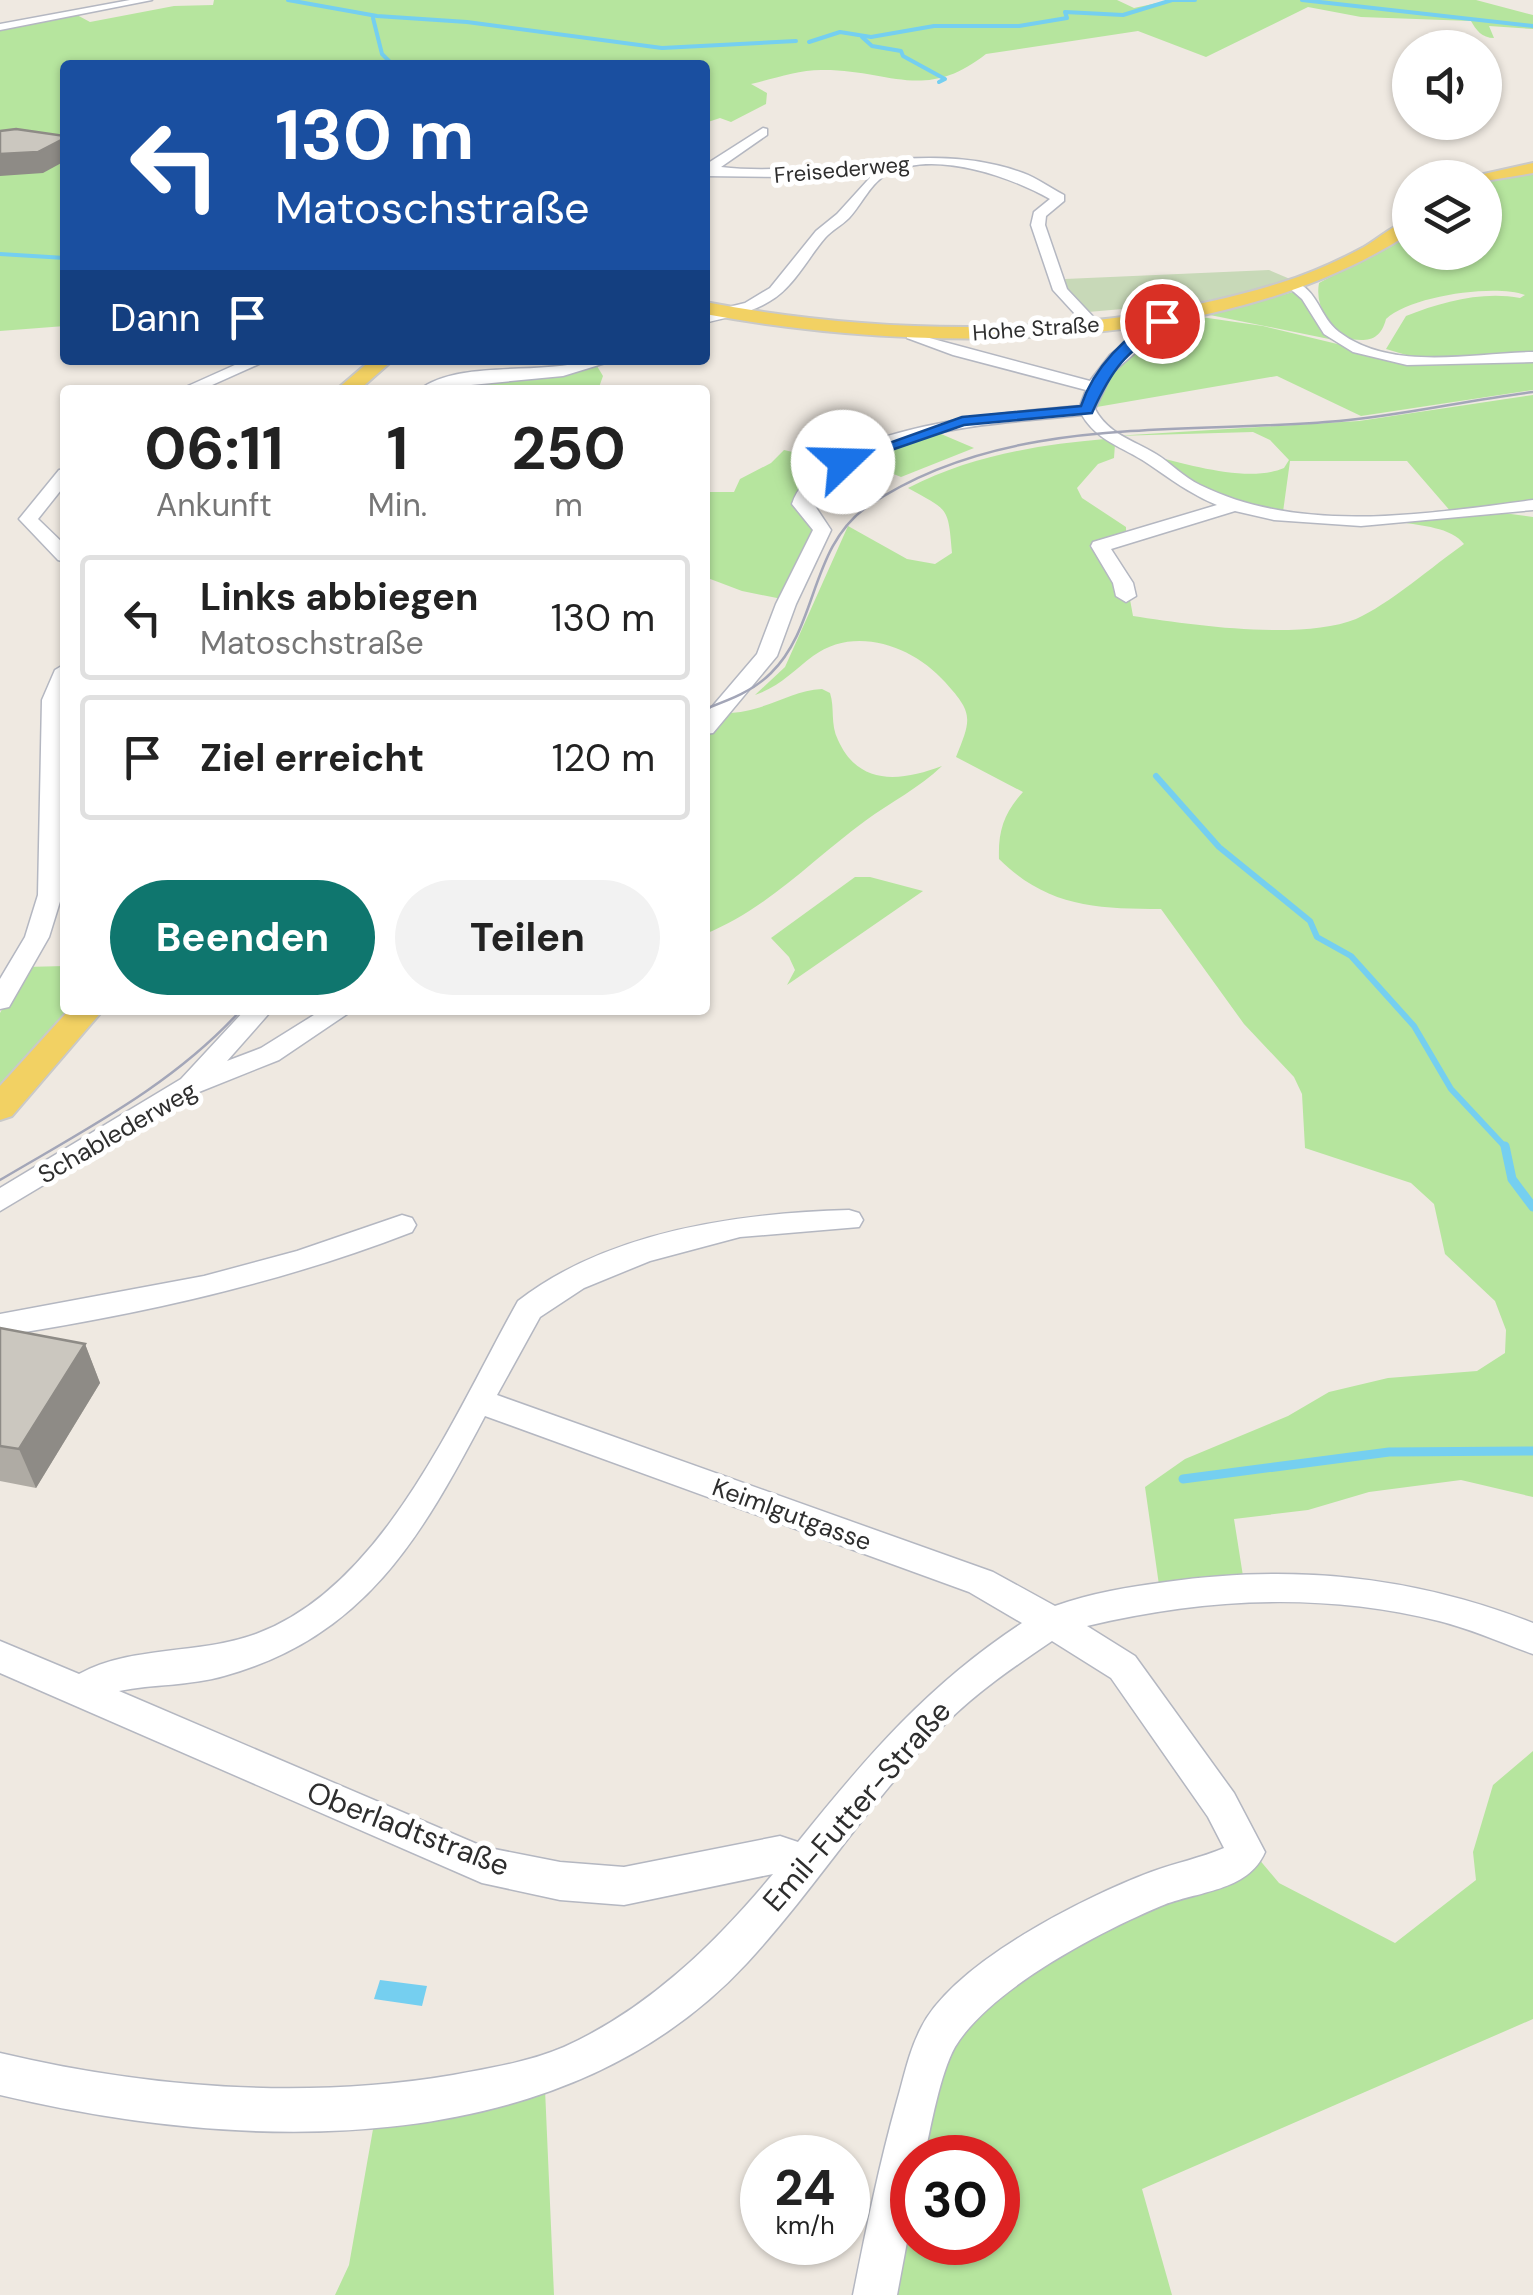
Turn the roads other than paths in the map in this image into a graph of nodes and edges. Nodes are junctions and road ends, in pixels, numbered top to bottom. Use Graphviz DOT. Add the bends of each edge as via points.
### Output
graph roads {
  1 [pos="147,0"];
  2 [pos="0,27"];
  3 [pos="764,132"];
  4 [pos="710,167"];
  5 [pos="881,167"];
  6 [pos="1533,168"];
  7 [pos="710,170"];
  8 [pos="1502,173"];
  9 [pos="1392,236"];
  10 [pos="1293,285"];
  11 [pos="710,309"];
  12 [pos="729,313"];
  13 [pos="710,317"];
  14 [pos="1160,317"];
  15 [pos="1092,324"];
  16 [pos="912,334"];
  17 [pos="1533,357"];
  18 [pos="248,365"];
  19 [pos="377,365"];
  20 [pos="592,365"];
  21 [pos="199,385"];
  22 [pos="352,385"];
  23 [pos="443,385"];
  24 [pos="1094,387"];
  25 [pos="1087,410"];
  26 [pos="60,480"];
  27 [pos="1234,505"];
  28 [pos="1533,506"];
  29 [pos="4,514"];
  30 [pos="28,516"];
  31 [pos="60,551"];
  32 [pos="1126,596"];
  33 [pos="60,677"];
  34 [pos="710,722"];
  35 [pos="0,1001"];
  36 [pos="83,1015"];
  37 [pos="254,1015"];
  38 [pos="332,1015"];
  39 [pos="190,1086"];
  40 [pos="0,1108"];
  41 [pos="0,1201"];
  42 [pos="848,1220"];
  43 [pos="402,1225"];
  44 [pos="0,1325"];
  45 [pos="478,1401"];
  46 [pos="1052,1622"];
  47 [pos="1533,1639"];
  48 [pos="0,1657"];
  49 [pos="84,1692"];
  50 [pos="805,1863"];
  51 [pos="0,2074"];
  52 [pos="875,2295"];
  1 -- 2 [label="street"];
  3 -- 4 [label="street"];
  5 -- 7 [label="street, Freisederweg" via="778,176"];
  5 -- 12 [label="street" via="778,292"];
  5 -- 15 [label="street, Freisederweg" via="948,161 998,172 1059,198 1038,215 1038,225 1060,290"];
  6 -- 8 [label="main road"];
  9 -- 10 [label="main road, Hohe Straße"];
  10 -- 14 [label="main road, Hohe Straße"];
  10 -- 17 [label="street" via="1309,294 1329,331 1364,349 1420,361"];
  11 -- 12 [label="main road, Hohe Straße"];
  12 -- 13 [label="street"];
  12 -- 16 [label="main road, Hohe Straße"];
  14 -- 15 [label="main road, Hohe Straße"];
  14 -- 24 [label="street"];
  15 -- 16 [label="main road, Hohe Straße"];
  16 -- 24 [label="street"];
  18 -- 21 [label="street"];
  19 -- 22 [label="main road"];
  20 -- 23 [label="street"];
  24 -- 25 [label="street"];
  25 -- 27 [label="street" via="1108,437"];
  25 -- 34 [label="street" via="962,422 865,452 825,473 802,498 822,530 767,656"];
  26 -- 30 [label="street"];
  27 -- 28 [label="street" via="1348,520"];
  27 -- 32 [label="street" via="1100,546"];
  29 -- 30 [label="street"];
  30 -- 31 [label="street"];
  33 -- 35 [label="street" via="52,700 48,908"];
  36 -- 40 [label="main road"];
  37 -- 39 [label="street"];
  38 -- 39 [label="street, Schablederweg" via="270,1054"];
  39 -- 41 [label="street, Schablederweg"];
  42 -- 45 [label="street" via="737,1227 580,1274 528,1309"];
  43 -- 44 [label="street" via="231,1283"];
  45 -- 46 [label="street, Keimlgutgasse" via="982,1582"];
  45 -- 49 [label="street" via="396,1545 337,1604 228,1660 107,1678"];
  46 -- 47 [label="street" via="1194,1591 1347,1587 1448,1606"];
  46 -- 50 [label="street, Emil-Futter-Straße" via="932,1712"];
  46 -- 52 [label="street" via="1132,1677 1221,1804 1246,1852 1235,1864 1153,1890 1052,1942 988,1982 956,2012 936,2040 924,2078"];
  48 -- 49 [label="street, Oberladtstraße"];
  49 -- 50 [label="street, Oberladtstraße" via="482,1865 560,1882 624,1886 780,1854"];
  50 -- 51 [label="street, Emil-Futter-Straße" via="730,1952 668,2006 610,2044 514,2084 470,2094 278,2108 88,2093"];
}
